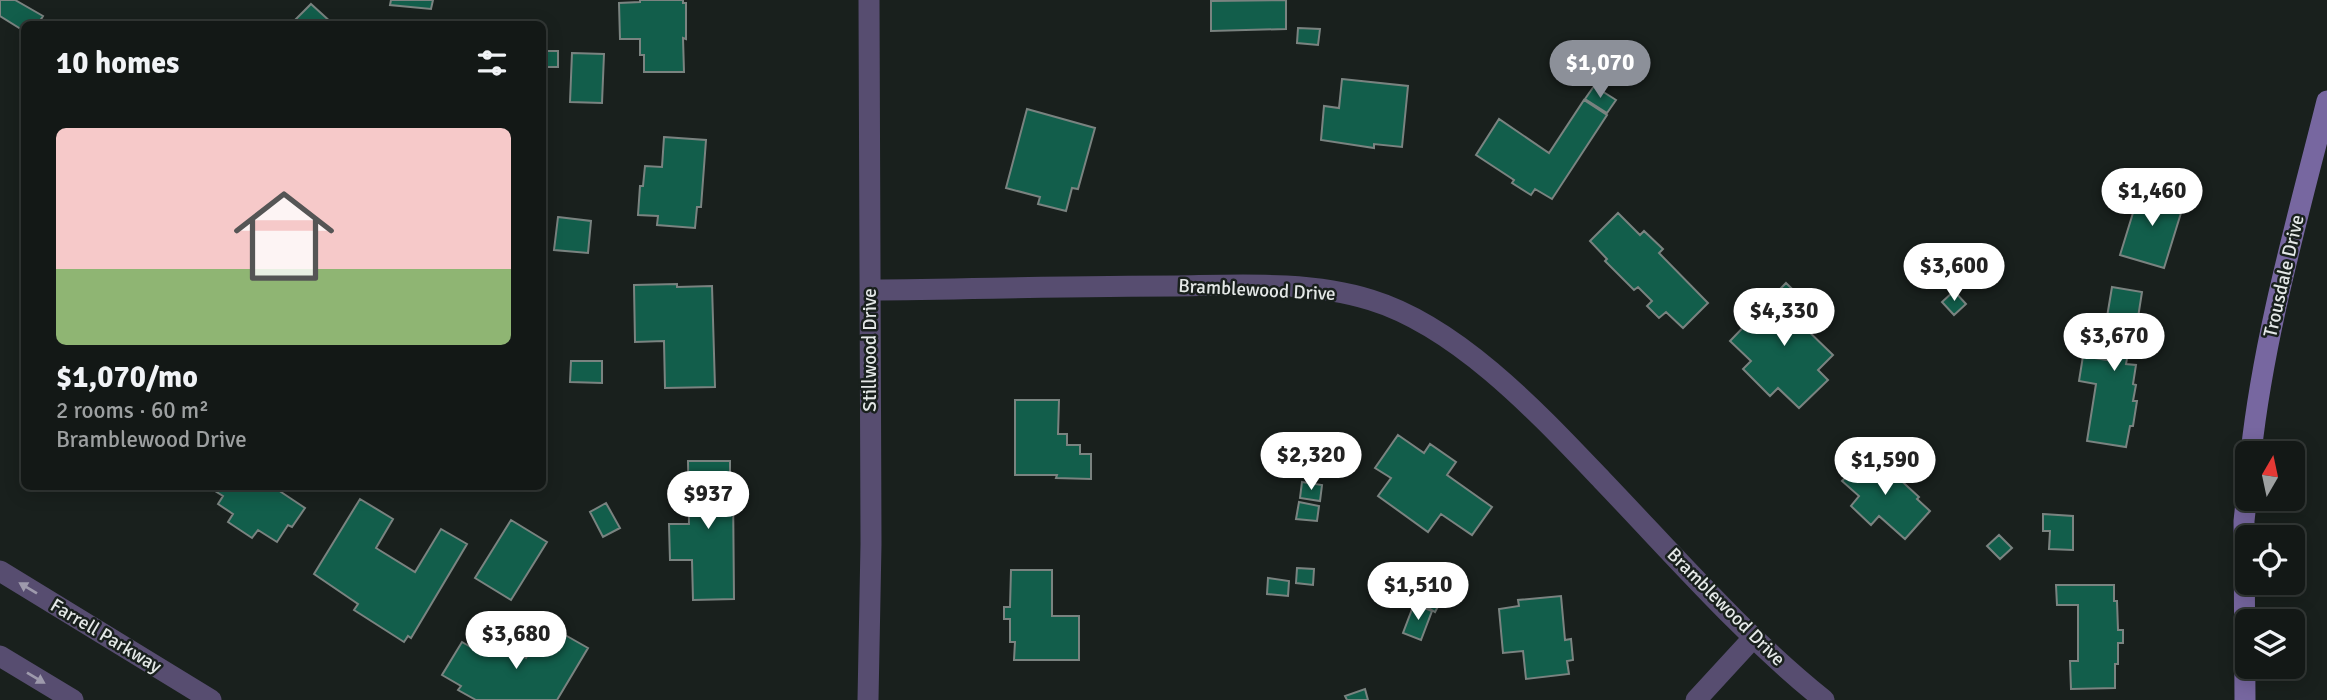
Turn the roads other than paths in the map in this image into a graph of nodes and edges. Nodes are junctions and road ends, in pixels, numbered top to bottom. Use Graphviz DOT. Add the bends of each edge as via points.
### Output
graph roads {
  1 [pos="869,0"];
  2 [pos="2327,101"];
  3 [pos="870,290"];
  4 [pos="2252,441"];
  5 [pos="2245,511"];
  6 [pos="0,572"];
  7 [pos="1754,637"];
  8 [pos="0,656"];
  9 [pos="73,700"];
  10 [pos="211,700"];
  11 [pos="868,700"];
  12 [pos="1696,700"];
  13 [pos="1824,700"];
  14 [pos="2245,700"];
  1 -- 3 [label="street, Stillwood Drive"];
  2 -- 4 [label="street, Trousdale Drive" via="2277,302"];
  3 -- 7 [label="street, Bramblewood Drive" via="1237,285 1338,292 1372,300 1430,327 1527,404"];
  3 -- 11 [label="street, Stillwood Drive"];
  5 -- 14 [label="street"];
  10 -- 6 [label="street, Farrell Parkway, one-way"];
  7 -- 12 [label="street"];
  7 -- 13 [label="street, Bramblewood Drive"];
  8 -- 9 [label="street, one-way"];
}
